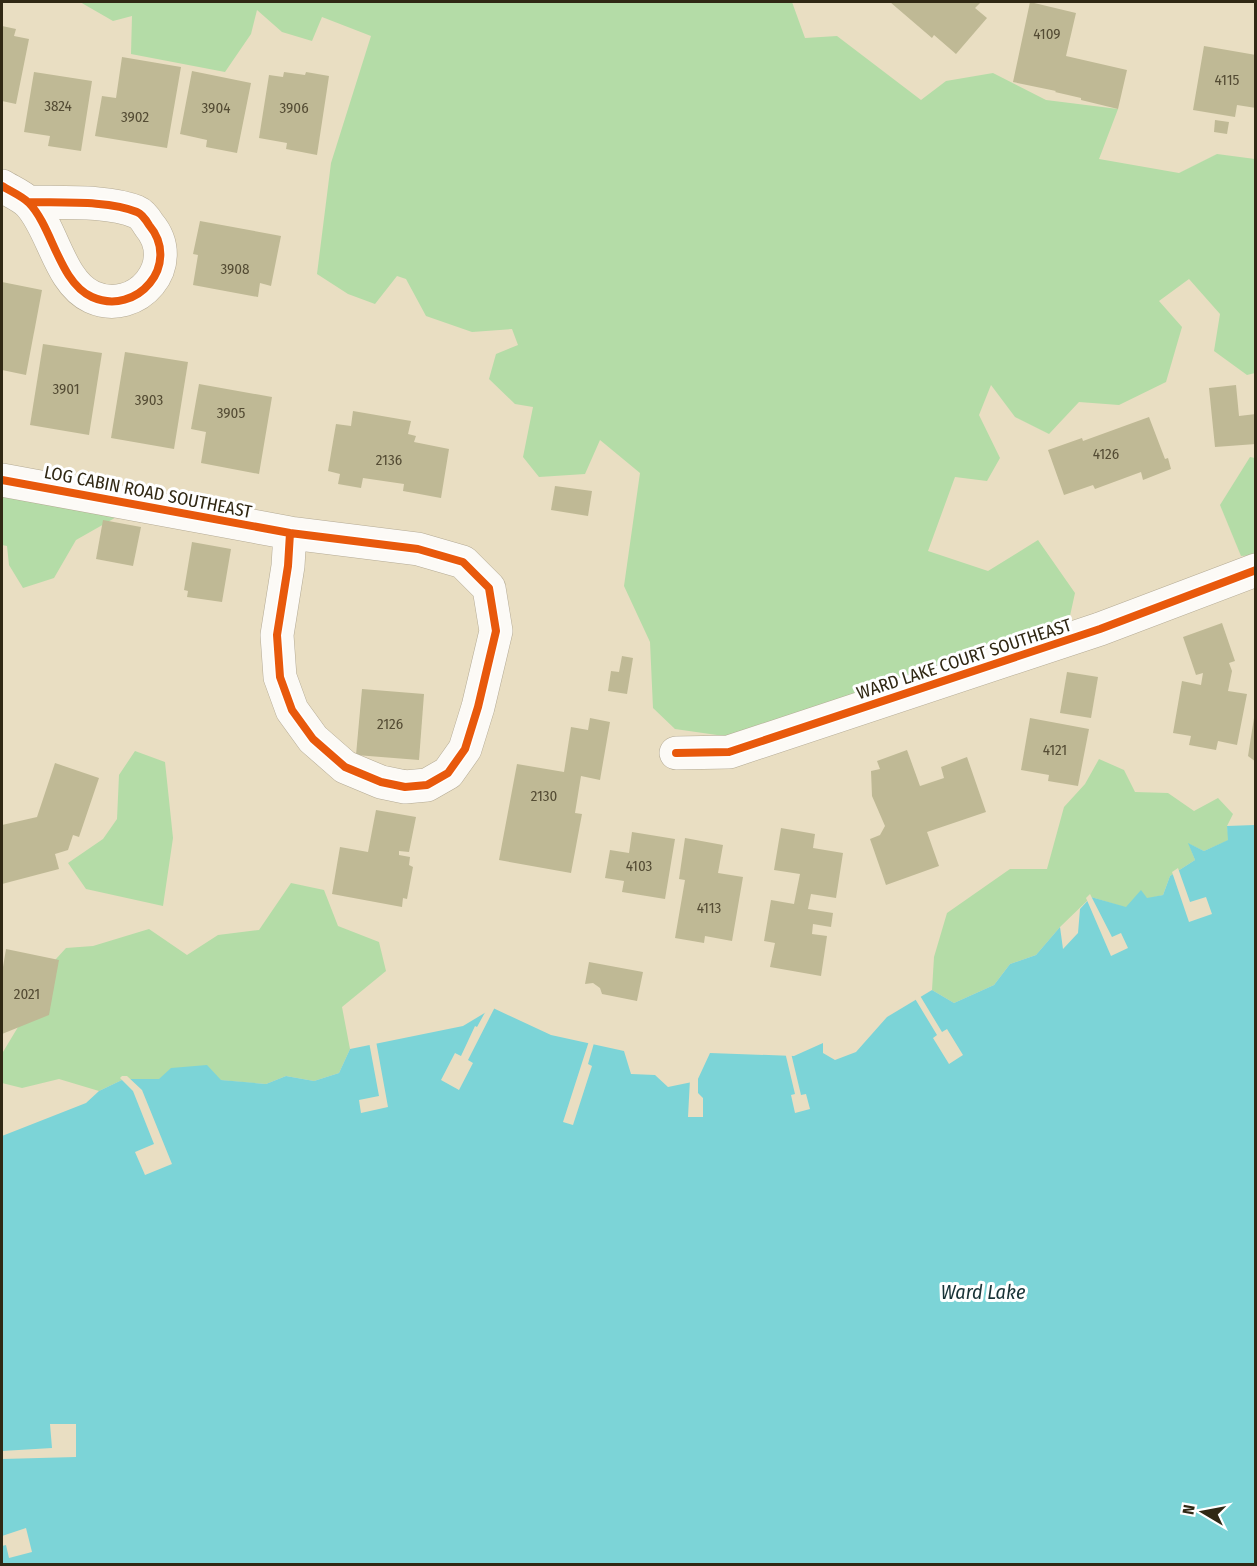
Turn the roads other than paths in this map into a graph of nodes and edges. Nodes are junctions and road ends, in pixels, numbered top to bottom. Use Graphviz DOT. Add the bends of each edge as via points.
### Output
graph roads {
  1 [pos="2,480"];
  2 [pos="290,533"];
  3 [pos="1256,570"];
  4 [pos="676,753"];
  1 -- 2 [label="street, LOG CABIN ROAD SOUTHEAST"];
  2 -- 2 [label="street, LOG CABIN ROAD SOUTHEAST" via="418,549 464,562 489,588 496,631 465,749 448,773 427,785 405,787 381,782 345,767 313,739 292,710 280,677 277,635"];
  3 -- 4 [label="street, WARD LAKE COURT SOUTHEAST" via="1100,630 729,752"];
}
